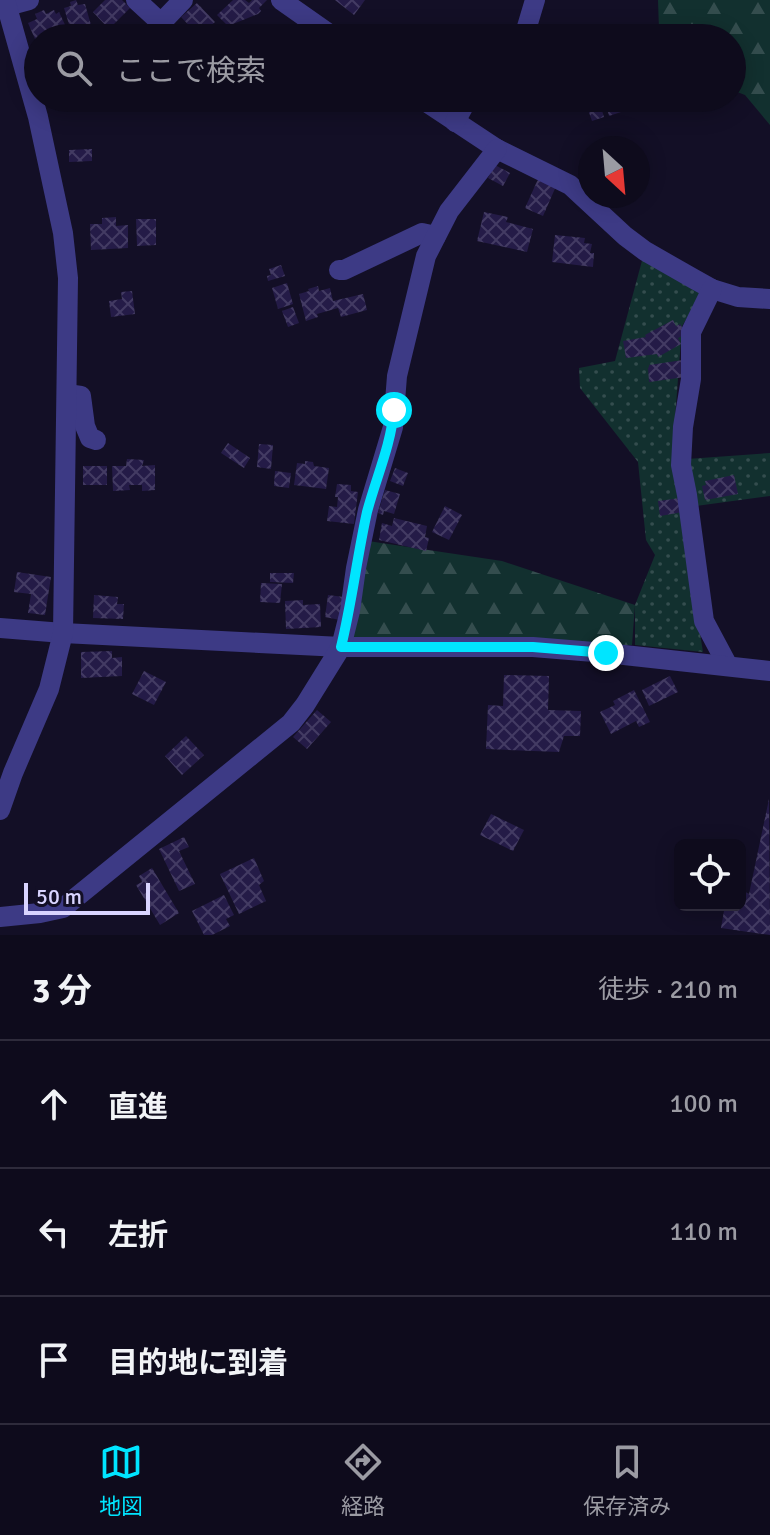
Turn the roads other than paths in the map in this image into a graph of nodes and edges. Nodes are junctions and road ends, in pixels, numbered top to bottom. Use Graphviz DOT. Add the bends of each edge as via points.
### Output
graph roads {
  1 [pos="29,0"];
  2 [pos="136,0"];
  3 [pos="183,0"];
  4 [pos="281,0"];
  5 [pos="535,0"];
  6 [pos="6,3"];
  7 [pos="315,24"];
  8 [pos="528,24"];
  9 [pos="24,67"];
  10 [pos="37,112"];
  11 [pos="440,112"];
  12 [pos="460,112"];
  13 [pos="455,122"];
  14 [pos="497,149"];
  15 [pos="436,236"];
  16 [pos="339,270"];
  17 [pos="712,289"];
  18 [pos="770,299"];
  19 [pos="67,394"];
  20 [pos="96,440"];
  21 [pos="0,628"];
  22 [pos="63,633"];
  23 [pos="341,647"];
  24 [pos="728,666"];
  25 [pos="770,671"];
  26 [pos="0,810"];
  27 [pos="0,917"];
  1 -- 6 [label="street"];
  2 -- 3 [label="street" via="161,23"];
  4 -- 7 [label="street"];
  5 -- 8 [label="street"];
  6 -- 9 [label="street"];
  10 -- 19 [label="street" via="68,278"];
  11 -- 13 [label="street"];
  12 -- 13 [label="street"];
  13 -- 14 [label="street"];
  14 -- 15 [label="street"];
  14 -- 17 [label="street" via="570,185 635,244"];
  15 -- 16 [label="street" via="422,233"];
  15 -- 23 [label="street" via="413,306 397,376 393,427 368,510"];
  17 -- 18 [label="street"];
  17 -- 24 [label="street" via="691,332 681,465 704,621"];
  19 -- 20 [label="street" via="81,396 85,426"];
  19 -- 22 [label="street"];
  21 -- 22 [label="street"];
  22 -- 23 [label="street"];
  22 -- 26 [label="street" via="49,689"];
  23 -- 24 [label="street" via="533,647"];
  23 -- 27 [label="street" via="291,723 63,908"];
  24 -- 25 [label="street"];
}
